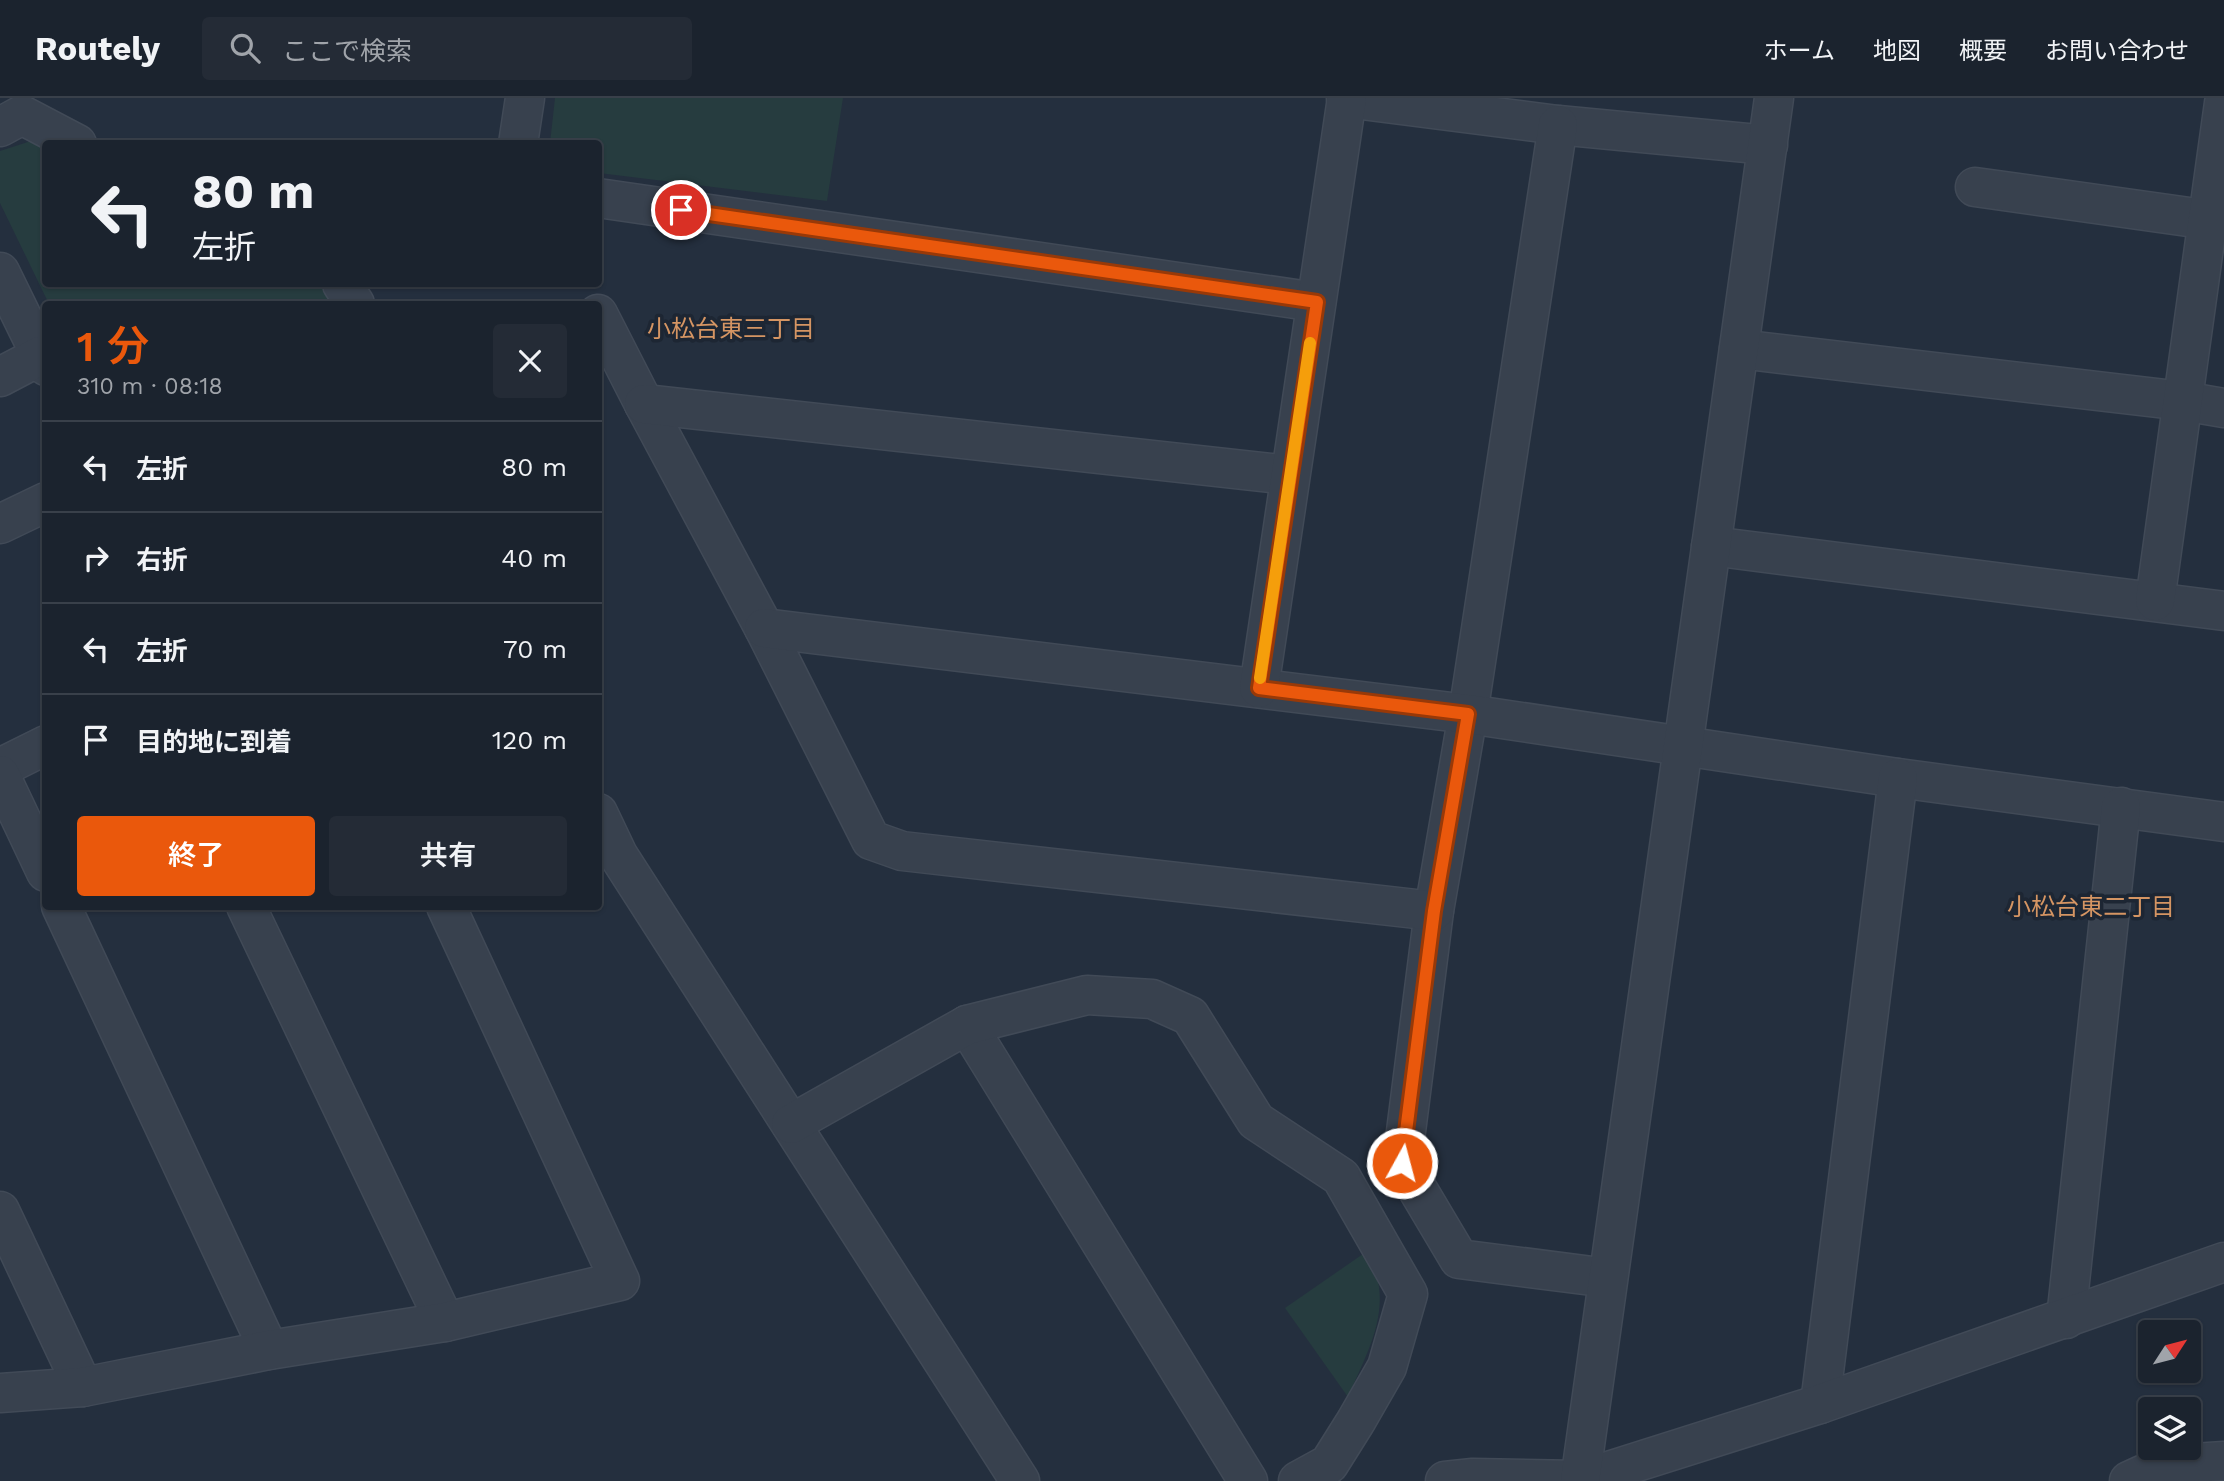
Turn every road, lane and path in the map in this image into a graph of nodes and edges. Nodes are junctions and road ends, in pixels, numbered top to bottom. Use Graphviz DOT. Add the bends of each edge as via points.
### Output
graph roads {
  1 [pos="524,98"];
  2 [pos="1347,98"];
  3 [pos="1774,98"];
  4 [pos="2224,103"];
  5 [pos="1558,125"];
  6 [pos="0,127"];
  7 [pos="69,140"];
  8 [pos="519,140"];
  9 [pos="1768,145"];
  10 [pos="1975,187"];
  11 [pos="602,199"];
  12 [pos="2216,220"];
  13 [pos="0,272"];
  14 [pos="1317,302"];
  15 [pos="602,322"];
  16 [pos="1739,349"];
  17 [pos="42,359"];
  18 [pos="42,361"];
  19 [pos="0,377"];
  20 [pos="2182,401"];
  21 [pos="644,404"];
  22 [pos="2224,408"];
  23 [pos="1290,475"];
  24 [pos="42,504"];
  25 [pos="0,524"];
  26 [pos="1711,546"];
  27 [pos="2155,601"];
  28 [pos="2224,611"];
  29 [pos="764,628"];
  30 [pos="1259,688"];
  31 [pos="1468,714"];
  32 [pos="1683,745"];
  33 [pos="42,747"];
  34 [pos="0,768"];
  35 [pos="0,775"];
  36 [pos="1898,778"];
  37 [pos="2121,807"];
  38 [pos="602,821"];
  39 [pos="2224,822"];
  40 [pos="42,864"];
  41 [pos="63,910"];
  42 [pos="248,910"];
  43 [pos="448,910"];
  44 [pos="1434,911"];
  45 [pos="967,1025"];
  46 [pos="791,1124"];
  47 [pos="0,1211"];
  48 [pos="2224,1262"];
  49 [pos="1608,1278"];
  50 [pos="2066,1319"];
  51 [pos="446,1322"];
  52 [pos="269,1350"];
  53 [pos="83,1387"];
  54 [pos="0,1394"];
  55 [pos="1820,1404"];
  56 [pos="2224,1461"];
  57 [pos="1580,1480"];
  58 [pos="1020,1481"];
  59 [pos="1248,1481"];
  60 [pos="1298,1481"];
  61 [pos="1445,1481"];
  62 [pos="2129,1481"];
  1 -- 8 [label="street"];
  2 -- 5 [label="street"];
  2 -- 14 [label="street"];
  3 -- 9 [label="street"];
  4 -- 12 [label="street"];
  5 -- 9 [label="street"];
  5 -- 31 [label="street"];
  6 -- 7 [label="street" via="22,115"];
  9 -- 16 [label="street"];
  10 -- 12 [label="street"];
  11 -- 14 [label="street"];
  12 -- 20 [label="street"];
  13 -- 17 [label="street"];
  14 -- 23 [label="street"];
  15 -- 21 [label="street"];
  16 -- 20 [label="street"];
  16 -- 26 [label="street"];
  18 -- 19 [label="street"];
  20 -- 22 [label="street"];
  20 -- 27 [label="street"];
  21 -- 23 [label="street"];
  21 -- 29 [label="street"];
  23 -- 30 [label="street"];
  24 -- 25 [label="street"];
  26 -- 27 [label="street"];
  26 -- 32 [label="street"];
  27 -- 28 [label="street"];
  29 -- 30 [label="street"];
  29 -- 44 [label="street" via="871,840 902,851"];
  30 -- 31 [label="street"];
  31 -- 32 [label="street"];
  31 -- 44 [label="street"];
  32 -- 36 [label="street"];
  32 -- 49 [label="street"];
  33 -- 34 [label="street"];
  35 -- 40 [label="street"];
  36 -- 37 [label="street"];
  36 -- 55 [label="street"];
  37 -- 39 [label="street"];
  37 -- 50 [label="street"];
  38 -- 46 [label="street" via="618,855"];
  41 -- 52 [label="street"];
  42 -- 51 [label="street"];
  43 -- 51 [label="street" via="620,1281"];
  44 -- 49 [label="street" via="1402,1163 1459,1259"];
  45 -- 46 [label="street"];
  45 -- 59 [label="street"];
  45 -- 60 [label="street" via="1087,995 1152,999 1190,1016 1256,1121 1341,1177 1408,1294 1387,1367 1356,1421 1329,1464"];
  46 -- 58 [label="street"];
  47 -- 53 [label="street"];
  48 -- 50 [label="street"];
  49 -- 57 [label="street"];
  50 -- 55 [label="street"];
  51 -- 52 [label="street"];
  52 -- 53 [label="street"];
  53 -- 54 [label="street"];
  55 -- 57 [label="street"];
  56 -- 62 [label="street" via="2164,1465"];
  57 -- 61 [label="street"];
}
